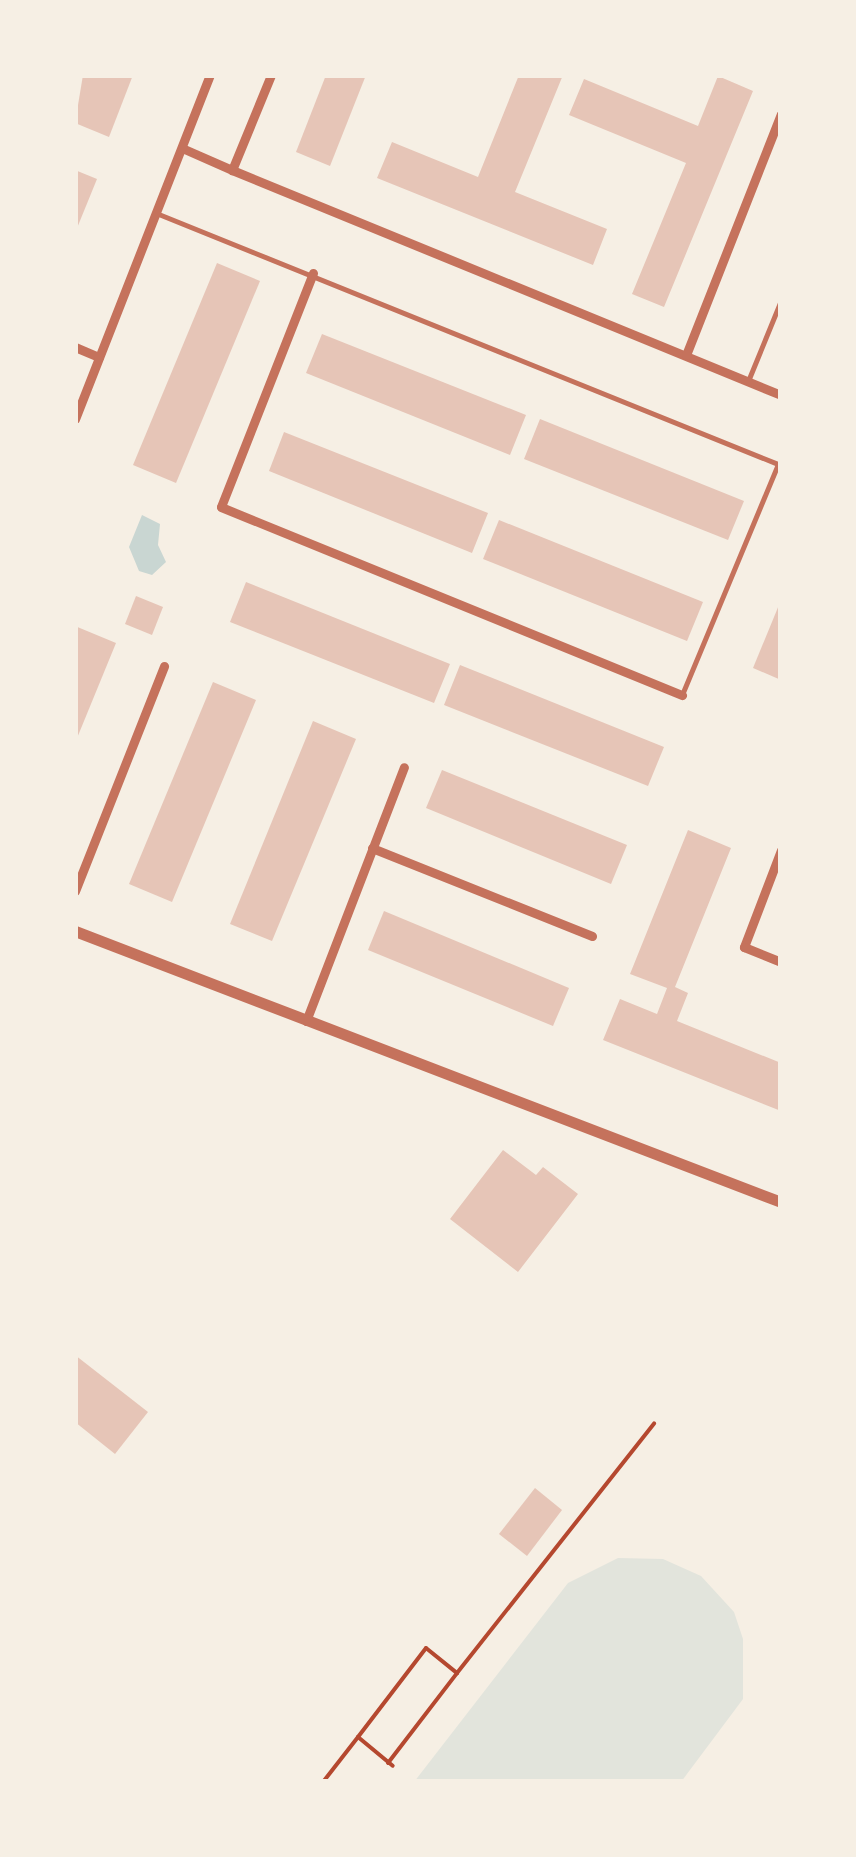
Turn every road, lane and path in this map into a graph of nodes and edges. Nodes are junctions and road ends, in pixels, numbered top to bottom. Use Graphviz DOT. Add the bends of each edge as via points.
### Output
graph roads {
  1 [pos="210,75"];
  2 [pos="271,75"];
  3 [pos="781,114"];
  4 [pos="182,148"];
  5 [pos="232,170"];
  6 [pos="156,214"];
  7 [pos="313,273"];
  8 [pos="781,300"];
  9 [pos="75,347"];
  10 [pos="686,356"];
  11 [pos="99,357"];
  12 [pos="748,382"];
  13 [pos="781,395"];
  14 [pos="75,419"];
  15 [pos="164,666"];
  16 [pos="682,695"];
  17 [pos="404,768"];
  18 [pos="372,848"];
  19 [pos="781,850"];
  20 [pos="75,891"];
  21 [pos="75,930"];
  22 [pos="592,936"];
  23 [pos="781,962"];
  24 [pos="306,1022"];
  25 [pos="781,1202"];
  26 [pos="654,1424"];
  27 [pos="457,1673"];
  28 [pos="358,1737"];
  29 [pos="322,1782"];
  1 -- 4 [label="street"];
  2 -- 5 [label="street"];
  3 -- 10 [label="street"];
  4 -- 5 [label="street"];
  4 -- 6 [label="street"];
  5 -- 10 [label="street"];
  6 -- 7 [label="lane"];
  6 -- 11 [label="street"];
  7 -- 16 [label="street" via="221,508"];
  7 -- 16 [label="lane" via="778,464"];
  8 -- 12 [label="lane"];
  9 -- 11 [label="street"];
  10 -- 12 [label="street"];
  11 -- 14 [label="street"];
  12 -- 13 [label="street"];
  15 -- 20 [label="street"];
  17 -- 18 [label="street"];
  18 -- 22 [label="street"];
  18 -- 24 [label="street"];
  19 -- 23 [label="street" via="744,947"];
  21 -- 24 [label="street"];
  24 -- 25 [label="street"];
  26 -- 27 [label="path"];
  27 -- 28 [label="path" via="426,1648"];
  27 -- 28 [label="path" via="390,1764"];
  28 -- 29 [label="path"];
}
